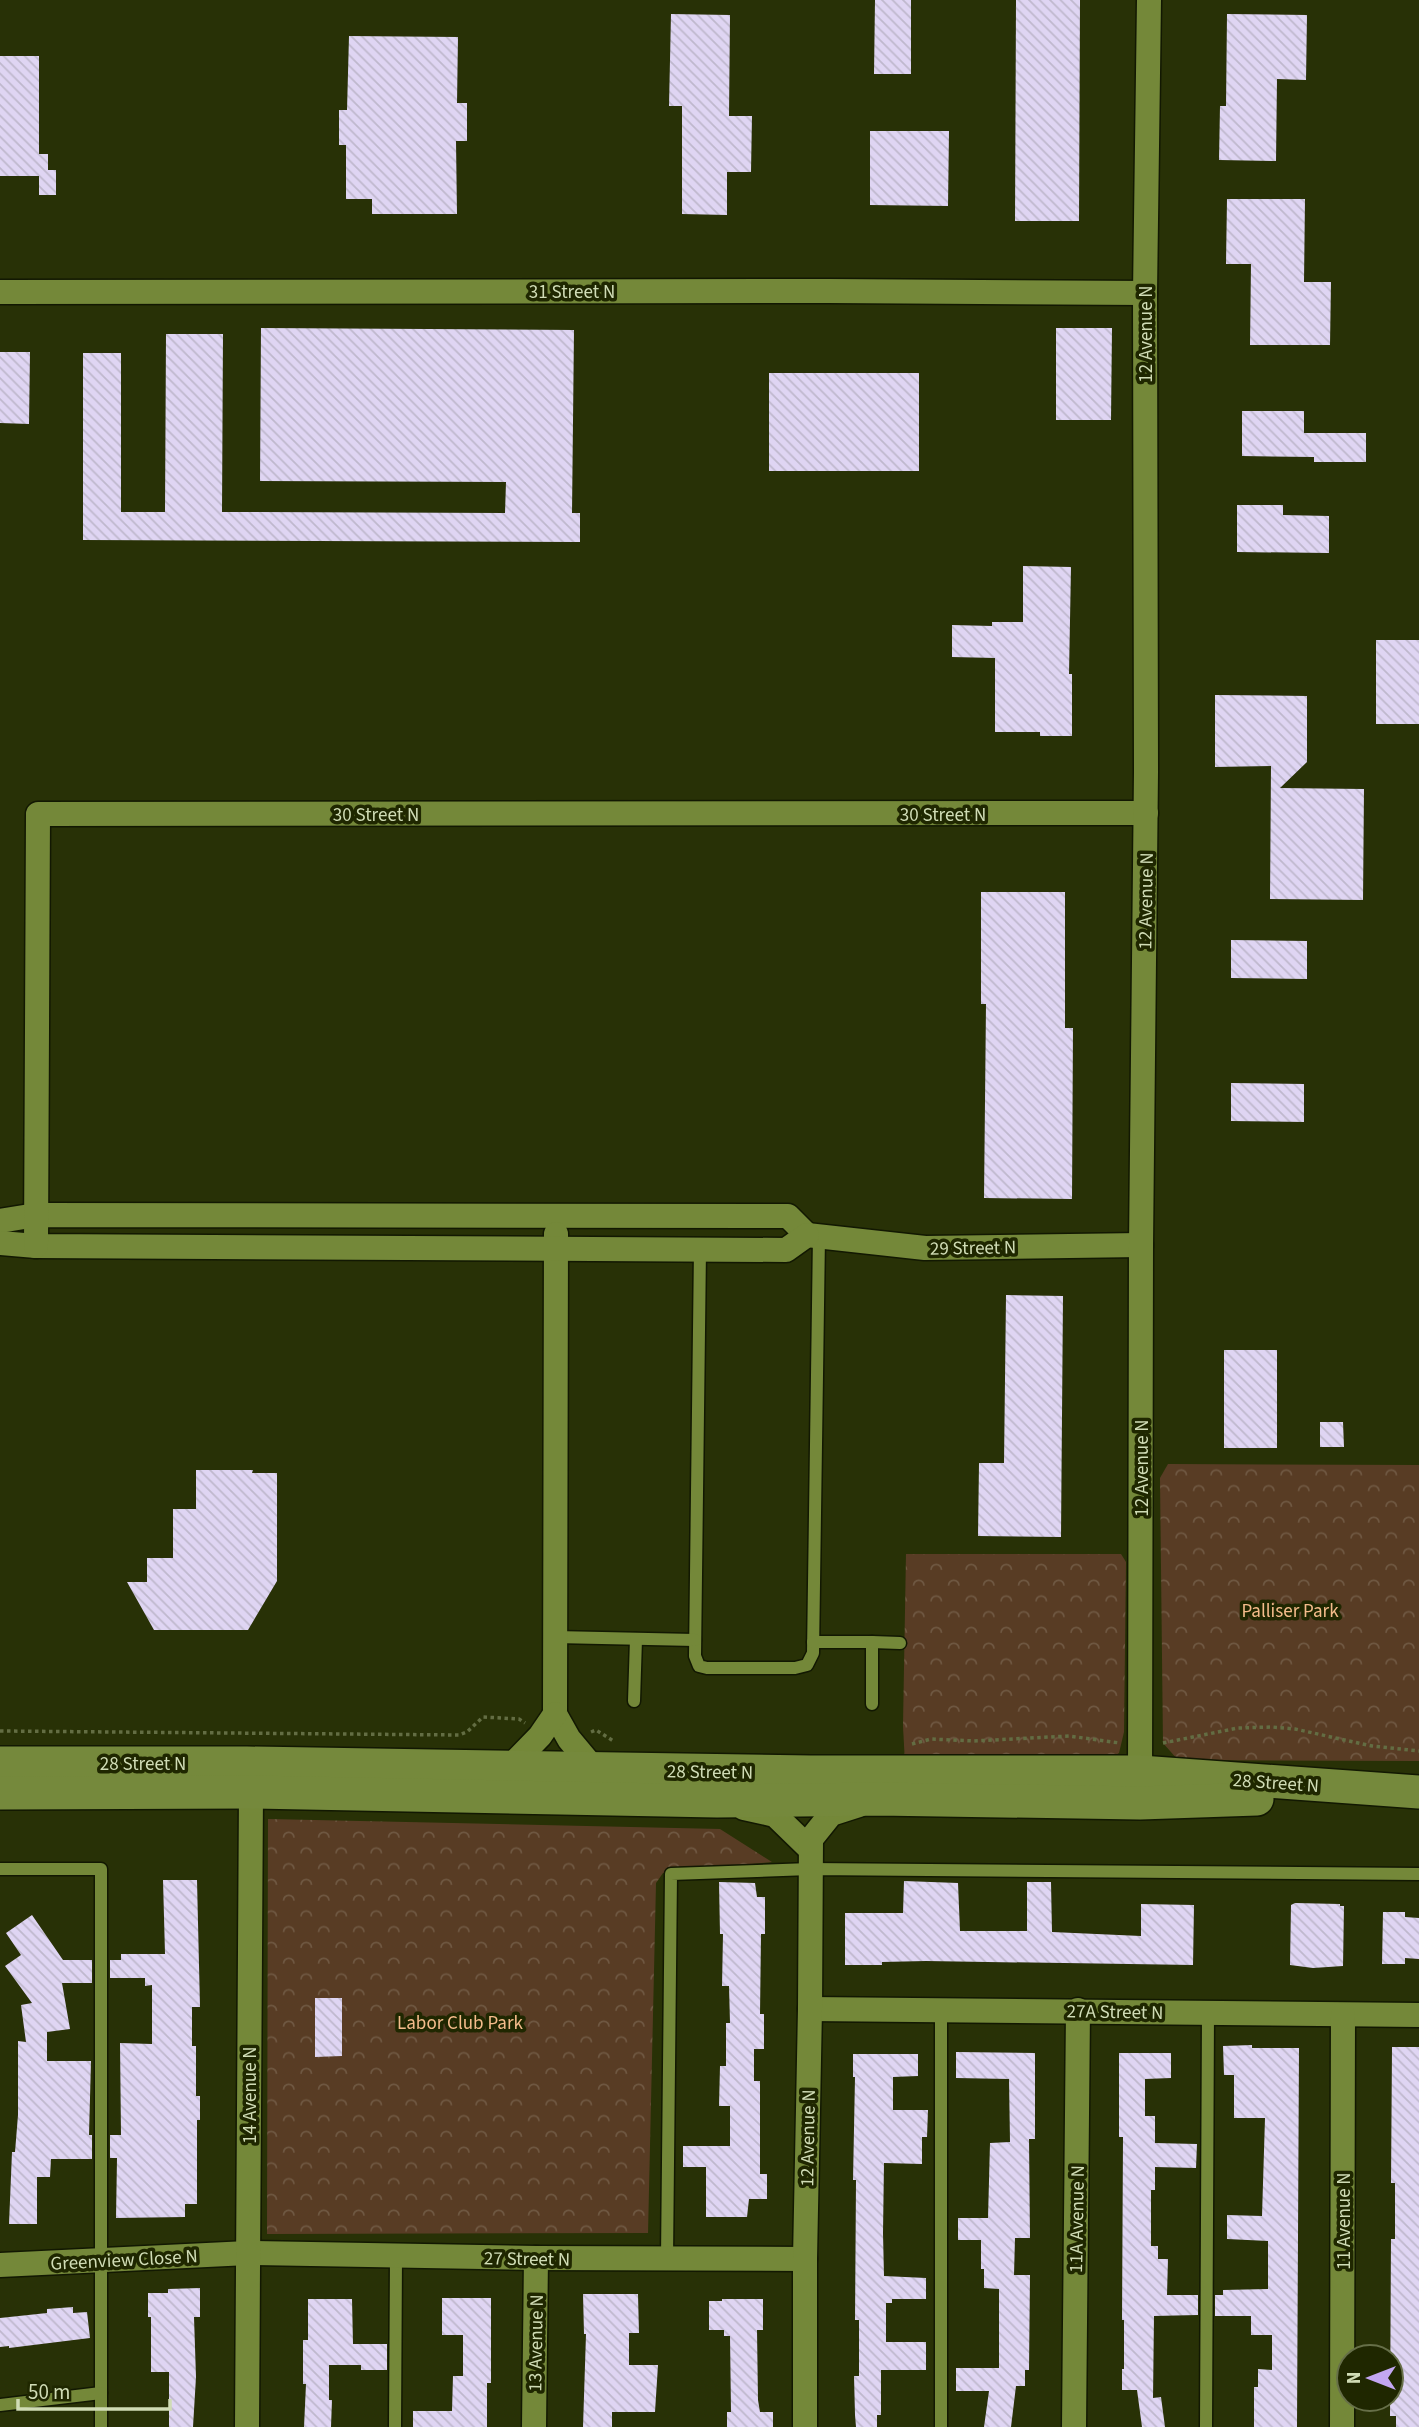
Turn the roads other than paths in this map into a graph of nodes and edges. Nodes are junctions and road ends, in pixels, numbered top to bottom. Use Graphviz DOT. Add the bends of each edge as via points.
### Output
graph roads {
  1 [pos="1149,0"];
  2 [pos="0,292"];
  3 [pos="1145,293"];
  4 [pos="1146,813"];
  5 [pos="36,1215"];
  6 [pos="556,1216"];
  7 [pos="0,1221"];
  8 [pos="813,1236"];
  9 [pos="0,1243"];
  10 [pos="1141,1245"];
  11 [pos="36,1246"];
  12 [pos="555,1248"];
  13 [pos="700,1249"];
  14 [pos="555,1637"];
  15 [pos="636,1639"];
  16 [pos="695,1640"];
  17 [pos="813,1642"];
  18 [pos="873,1642"];
  19 [pos="900,1643"];
  20 [pos="634,1701"];
  21 [pos="872,1704"];
  22 [pos="555,1714"];
  23 [pos="0,1763"];
  24 [pos="510,1768"];
  25 [pos="594,1769"];
  26 [pos="1140,1773"];
  27 [pos="249,1778"];
  28 [pos="0,1793"];
  29 [pos="1419,1793"];
  30 [pos="878,1799"];
  31 [pos="717,1801"];
  32 [pos="810,1859"];
  33 [pos="0,1869"];
  34 [pos="1419,1874"];
  35 [pos="810,2009"];
  36 [pos="942,2010"];
  37 [pos="1078,2010"];
  38 [pos="1208,2012"];
  39 [pos="1343,2015"];
  40 [pos="1419,2015"];
  41 [pos="248,2253"];
  42 [pos="396,2256"];
  43 [pos="536,2258"];
  44 [pos="667,2258"];
  45 [pos="805,2259"];
  46 [pos="101,2260"];
  47 [pos="0,2265"];
  48 [pos="101,2393"];
  49 [pos="0,2405"];
  50 [pos="102,2427"];
  51 [pos="247,2427"];
  52 [pos="396,2427"];
  53 [pos="534,2427"];
  54 [pos="805,2427"];
  55 [pos="942,2427"];
  56 [pos="1074,2427"];
  57 [pos="1206,2427"];
  58 [pos="1342,2427"];
  1 -- 3 [label="street, 12 Avenue N"];
  2 -- 3 [label="street, 31 Street N"];
  3 -- 4 [label="street, 12 Avenue N"];
  4 -- 5 [label="street, 30 Street N" via="38,814"];
  4 -- 10 [label="street, 12 Avenue N"];
  5 -- 6 [label="street"];
  5 -- 7 [label="street"];
  5 -- 11 [label="street, 30 Street N"];
  6 -- 8 [label="street" via="788,1216"];
  6 -- 12 [label="street"];
  8 -- 10 [label="street, 29 Street N" via="925,1248"];
  8 -- 13 [label="street" via="786,1250"];
  8 -- 17 [label="lane"];
  9 -- 11 [label="street"];
  10 -- 26 [label="street, 12 Avenue N"];
  11 -- 12 [label="street"];
  12 -- 13 [label="street"];
  12 -- 14 [label="street"];
  13 -- 16 [label="lane"];
  14 -- 15 [label="lane"];
  14 -- 22 [label="street"];
  15 -- 16 [label="lane"];
  15 -- 20 [label="lane"];
  16 -- 17 [label="lane" via="699,1665 708,1668 795,1668 807,1665"];
  17 -- 18 [label="lane"];
  18 -- 19 [label="lane"];
  18 -- 21 [label="lane"];
  22 -- 24 [label="street"];
  22 -- 25 [label="street"];
  23 -- 27 [label="main road, 28 Street N"];
  24 -- 25 [label="main road, 28 Street N"];
  24 -- 27 [label="main road, 28 Street N"];
  25 -- 26 [label="main road, 28 Street N"];
  26 -- 29 [label="main road, 28 Street N"];
  26 -- 30 [label="main road, 28 Street N"];
  27 -- 28 [label="main road, 28 Street N"];
  27 -- 31 [label="main road, 28 Street N"];
  27 -- 41 [label="street, 14 Avenue N"];
  30 -- 31 [label="main road, 28 Street N"];
  30 -- 32 [label="street, 12 Avenue N" via="831,1814 811,1839"];
  31 -- 32 [label="street" via="775,1815"];
  32 -- 34 [label="lane"];
  32 -- 35 [label="street, 12 Avenue N"];
  32 -- 44 [label="lane" via="671,1874"];
  33 -- 46 [label="lane" via="101,1869"];
  35 -- 36 [label="street, 27A Street N"];
  35 -- 45 [label="street, 12 Avenue N"];
  36 -- 37 [label="street, 27A Street N"];
  36 -- 55 [label="lane"];
  37 -- 38 [label="street, 27A Street N"];
  37 -- 56 [label="street, 11A Avenue N"];
  38 -- 39 [label="street, 27A Street N"];
  38 -- 57 [label="lane"];
  39 -- 40 [label="street, 27A Street N"];
  39 -- 58 [label="street, 11 Avenue N"];
  41 -- 42 [label="street, 27 Street N"];
  41 -- 46 [label="street, Greenview Close N"];
  41 -- 51 [label="street, 14 Avenue N"];
  42 -- 43 [label="street, 27 Street N"];
  42 -- 52 [label="lane"];
  43 -- 44 [label="street, 27 Street N"];
  43 -- 53 [label="street, 13 Avenue N"];
  44 -- 45 [label="street, 27 Street N"];
  45 -- 54 [label="street, 12 Avenue N"];
  46 -- 47 [label="street, Greenview Close N"];
  46 -- 48 [label="lane"];
  48 -- 49 [label="lane"];
  48 -- 50 [label="lane"];
}
